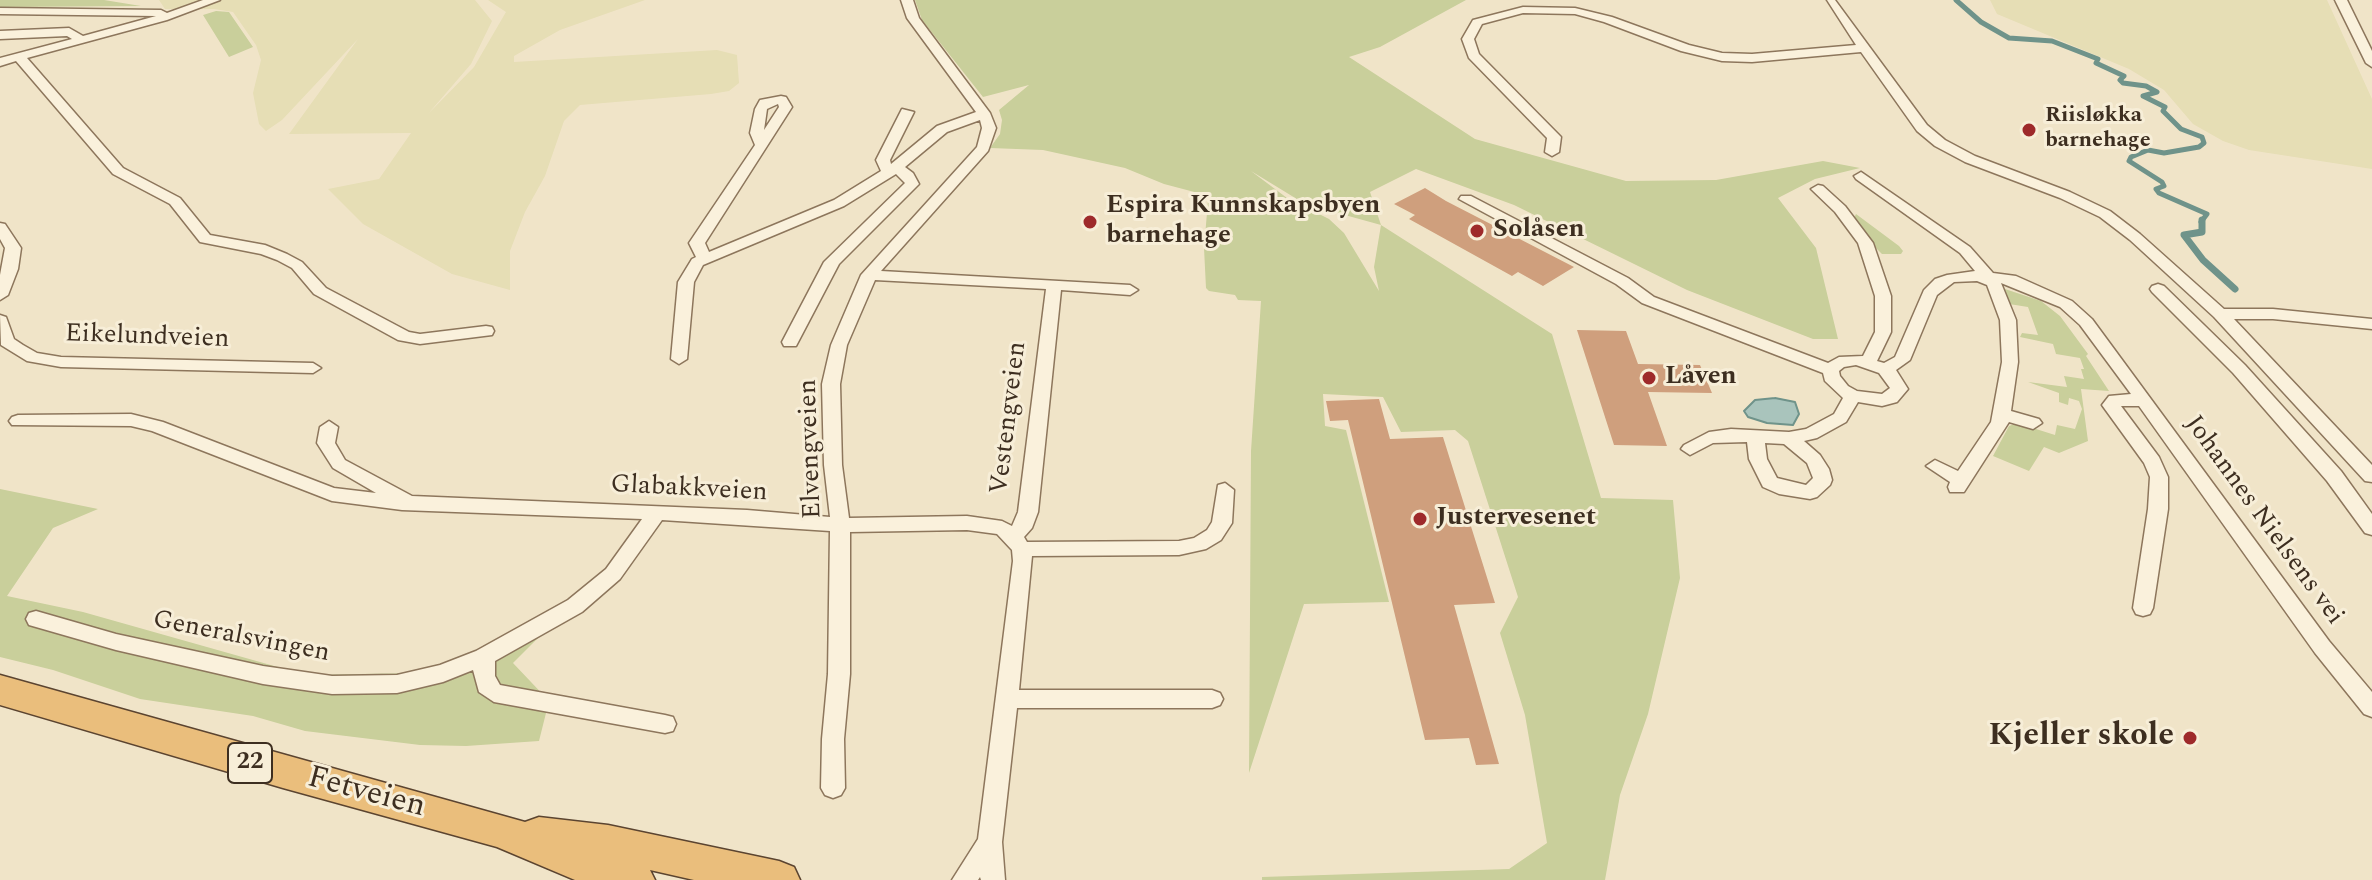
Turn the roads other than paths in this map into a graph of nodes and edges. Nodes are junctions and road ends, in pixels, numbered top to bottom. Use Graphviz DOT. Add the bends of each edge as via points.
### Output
graph roads {
  1 [pos="214,0"];
  2 [pos="907,0"];
  3 [pos="2341,0"];
  4 [pos="1831,2"];
  5 [pos="0,11"];
  6 [pos="172,15"];
  7 [pos="0,37"];
  8 [pos="81,40"];
  9 [pos="1866,48"];
  10 [pos="1820,53"];
  11 [pos="19,57"];
  12 [pos="1875,61"];
  13 [pos="0,62"];
  14 [pos="2372,63"];
  15 [pos="907,112"];
  16 [pos="983,114"];
  17 [pos="761,144"];
  18 [pos="1552,152"];
  19 [pos="893,169"];
  20 [pos="1861,176"];
  21 [pos="1818,189"];
  22 [pos="1466,199"];
  23 [pos="0,227"];
  24 [pos="704,258"];
  25 [pos="869,275"];
  26 [pos="1988,276"];
  27 [pos="1054,285"];
  28 [pos="2158,289"];
  29 [pos="1130,290"];
  30 [pos="0,295"];
  31 [pos="2220,314"];
  32 [pos="0,320"];
  33 [pos="2372,324"];
  34 [pos="486,331"];
  35 [pos="790,342"];
  36 [pos="679,359"];
  37 [pos="1876,366"];
  38 [pos="313,368"];
  39 [pos="1831,370"];
  40 [pos="1853,396"];
  41 [pos="2145,400"];
  42 [pos="2002,414"];
  43 [pos="18,421"];
  44 [pos="2033,423"];
  45 [pos="329,427"];
  46 [pos="1755,437"];
  47 [pos="1789,438"];
  48 [pos="1690,449"];
  49 [pos="1935,466"];
  50 [pos="2372,476"];
  51 [pos="1225,490"];
  52 [pos="409,503"];
  53 [pos="656,514"];
  54 [pos="840,525"];
  55 [pos="2372,528"];
  56 [pos="1017,542"];
  57 [pos="2143,608"];
  58 [pos="36,619"];
  59 [pos="484,657"];
  60 [pos="0,690"];
  61 [pos="1008,699"];
  62 [pos="1212,699"];
  63 [pos="2371,705"];
  64 [pos="665,724"];
  65 [pos="833,788"];
  66 [pos="502,831"];
  67 [pos="990,842"];
  68 [pos="634,880"];
  69 [pos="779,880"];
  70 [pos="964,880"];
  71 [pos="993,880"];
  1 -- 6 [label="street"];
  2 -- 16 [label="street" via="913,18"];
  3 -- 14 [label="street"];
  4 -- 9 [label="street"];
  5 -- 6 [label="street"];
  6 -- 8 [label="street"];
  7 -- 8 [label="street" via="69,32"];
  8 -- 11 [label="street"];
  9 -- 10 [label="street"];
  9 -- 12 [label="street"];
  10 -- 12 [label="street"];
  10 -- 18 [label="street" via="1752,58 1705,54 1608,19 1560,10 1523,10 1477,22 1468,39 1473,55 1554,137"];
  11 -- 13 [label="street"];
  11 -- 34 [label="street" via="118,171 175,201 205,239 282,257 297,265 320,291 404,336"];
  12 -- 31 [label="street" via="1922,128 1940,143 2105,214"];
  15 -- 19 [label="street, Elvengveien" via="883,160 884,167"];
  16 -- 19 [label="street" via="942,129"];
  16 -- 25 [label="street, Elvengveien" via="989,128 983,148"];
  17 -- 24 [label="street" via="697,243"];
  19 -- 24 [label="street" via="813,215"];
  19 -- 35 [label="street, Elvengveien" via="912,184 832,262"];
  20 -- 26 [label="street" via="1965,250"];
  21 -- 37 [label="street" via="1865,243 1883,296"];
  22 -- 39 [label="street" via="1648,300"];
  23 -- 30 [label="street" via="13,248"];
  24 -- 36 [label="street" via="692,267 686,282"];
  25 -- 27 [label="street"];
  25 -- 54 [label="street, Elvengveien" via="839,345 831,384"];
  26 -- 37 [label="street, Johannes Nielsens vei" via="1952,278 1934,288 1907,354 1896,366"];
  26 -- 41 [label="street, Johannes Nielsens vei" via="2023,283 2066,304 2086,322"];
  26 -- 42 [label="street" via="2008,320 2011,341"];
  27 -- 29 [label="street"];
  27 -- 56 [label="street, Vestengveien" via="1028,512"];
  28 -- 55 [label="street" via="2247,378 2334,476"];
  31 -- 33 [label="street"];
  31 -- 50 [label="street"];
  32 -- 38 [label="street, Eikelundveien" via="7,341 17,349 61,362"];
  37 -- 39 [label="street" via="1839,362"];
  37 -- 40 [label="street" via="1897,382 1896,394 1882,400"];
  39 -- 40 [label="street" via="1835,384"];
  40 -- 47 [label="street" via="1827,428"];
  41 -- 57 [label="street, Johannes Nielsens vei" via="2115,400 2111,405 2159,477"];
  41 -- 63 [label="street, Johannes Nielsens vei" via="2294,610"];
  42 -- 44 [label="street"];
  42 -- 49 [label="street" via="1960,484"];
  43 -- 52 [label="street, Glabakkveien" via="131,420 332,494"];
  45 -- 52 [label="street, Glabakkveien" via="326,443 339,464"];
  46 -- 47 [label="street"];
  46 -- 47 [label="street" via="1758,459 1770,482 1810,492 1823,480 1820,469"];
  46 -- 48 [label="street" via="1709,438"];
  51 -- 56 [label="street" via="1222,523 1199,544 1179,548"];
  52 -- 53 [label="street, Glabakkveien"];
  53 -- 54 [label="street, Glabakkveien"];
  53 -- 59 [label="street, Generalsvingen" via="627,557 594,592"];
  54 -- 56 [label="street, Glabakkveien" via="967,523 1002,528"];
  54 -- 65 [label="street, Elvengveien"];
  56 -- 61 [label="street, Vestengveien" via="1021,589"];
  58 -- 59 [label="street, Generalsvingen" via="204,663 332,685 397,684"];
  59 -- 64 [label="street" via="484,676 494,693"];
  60 -- 66 [label="highway, Fetveien / 22"];
  61 -- 62 [label="street"];
  61 -- 67 [label="street, Vestengveien"];
  66 -- 68 [label="highway, Fetveien / 22"];
  66 -- 69 [label="highway, Fetveien / 22" via="608,843"];
  67 -- 70 [label="street, Vestengveien"];
  67 -- 71 [label="street, Vestengveien"];
}
